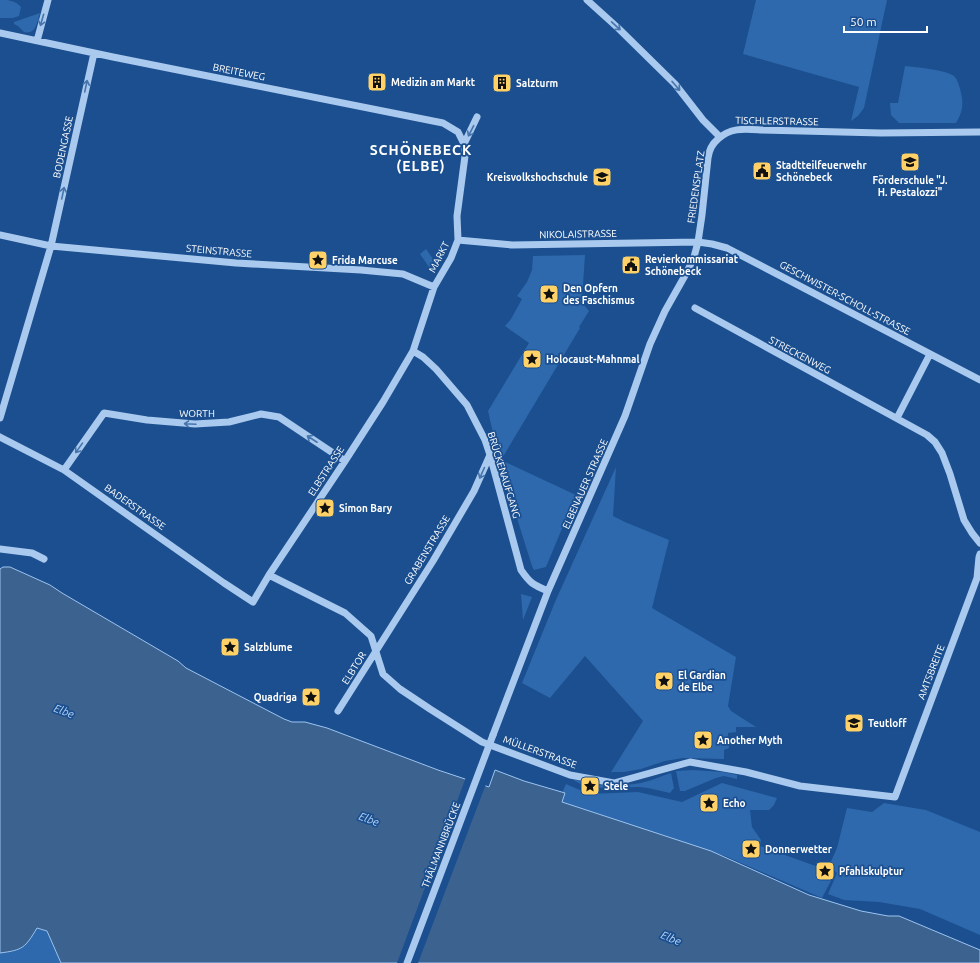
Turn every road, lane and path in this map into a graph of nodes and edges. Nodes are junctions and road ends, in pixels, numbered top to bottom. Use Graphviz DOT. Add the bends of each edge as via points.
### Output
graph roads {
  1 [pos="48,0"];
  2 [pos="587,0"];
  3 [pos="0,33"];
  4 [pos="37,41"];
  5 [pos="94,53"];
  6 [pos="477,117"];
  7 [pos="980,132"];
  8 [pos="720,137"];
  9 [pos="464,144"];
  10 [pos="0,235"];
  11 [pos="458,240"];
  12 [pos="698,242"];
  13 [pos="52,246"];
  14 [pos="434,287"];
  15 [pos="695,308"];
  16 [pos="413,351"];
  17 [pos="930,354"];
  18 [pos="980,380"];
  19 [pos="0,418"];
  20 [pos="897,418"];
  21 [pos="0,437"];
  22 [pos="490,455"];
  23 [pos="345,461"];
  24 [pos="64,470"];
  25 [pos="980,543"];
  26 [pos="0,549"];
  27 [pos="980,554"];
  28 [pos="44,559"];
  29 [pos="269,575"];
  30 [pos="548,591"];
  31 [pos="253,602"];
  32 [pos="376,652"];
  33 [pos="338,711"];
  34 [pos="493,735"];
  35 [pos="895,797"];
  36 [pos="407,963"];
  1 -- 4 [label="street, one-way"];
  2 -- 8 [label="street, one-way" via="675,84"];
  3 -- 4 [label="street, BREITEWEG"];
  4 -- 5 [label="street, BREITEWEG"];
  5 -- 9 [label="street, BREITEWEG" via="419,117 447,125 458,132"];
  13 -- 5 [label="street, BODENGASSE, one-way"];
  6 -- 9 [label="street, one-way"];
  7 -- 8 [label="street, TISCHLERSTRASSE" via="888,133 737,129"];
  8 -- 12 [label="street, FRIEDENSPLATZ" via="709,150"];
  9 -- 11 [label="street, MARKT"];
  10 -- 13 [label="street, STEINSTRASSE"];
  11 -- 12 [label="street, NIKOLAISTRASSE" via="512,245"];
  11 -- 14 [label="street, MARKT"];
  12 -- 17 [label="street, GESCHWISTER-SCHOLL-STRASSE" via="727,248"];
  12 -- 30 [label="street, ELBENAUER STRASSE" via="692,262 650,344 625,416"];
  13 -- 14 [label="street, STEINSTRASSE" via="236,263 403,274"];
  13 -- 19 [label="street, BODENGASSE"];
  14 -- 16 [label="street, MARKT"];
  15 -- 20 [label="street, STRECKENWEG"];
  16 -- 22 [label="street, BRÜCKENAUFGANG" via="436,369 467,405"];
  16 -- 23 [label="street, ELBSTRASSE"];
  17 -- 18 [label="street, GESCHWISTER-SCHOLL-STRASSE"];
  17 -- 20 [label="street"];
  20 -- 25 [label="street, STRECKENWEG" via="935,442 950,474 964,520"];
  21 -- 24 [label="street, BADERSTRASSE"];
  22 -- 30 [label="street, BRÜCKENAUFGANG" via="521,570 535,586"];
  22 -- 32 [label="street, GRABENSTRASSE, one-way" via="474,491"];
  23 -- 24 [label="street, WORTH, one-way" via="279,417 261,414 229,422 195,424 104,413"];
  23 -- 29 [label="street, ELBSTRASSE"];
  24 -- 31 [label="street, BADERSTRASSE"];
  26 -- 28 [label="street" via="32,553"];
  27 -- 35 [label="street, AMTSBREITE" via="977,578"];
  29 -- 31 [label="street, ELBSTRASSE"];
  29 -- 32 [label="street, ELBTOR" via="345,613 371,636"];
  30 -- 34 [label="street, ELBENAUER STRASSE"];
  32 -- 33 [label="street, ELBTOR"];
  32 -- 35 [label="street, MÜLLERSTRASSE" via="383,674 400,689 482,742 570,775 614,783 690,762 746,772 800,786"];
  34 -- 36 [label="street, THÄLMANNBRÜCKE, bridge"];
}
